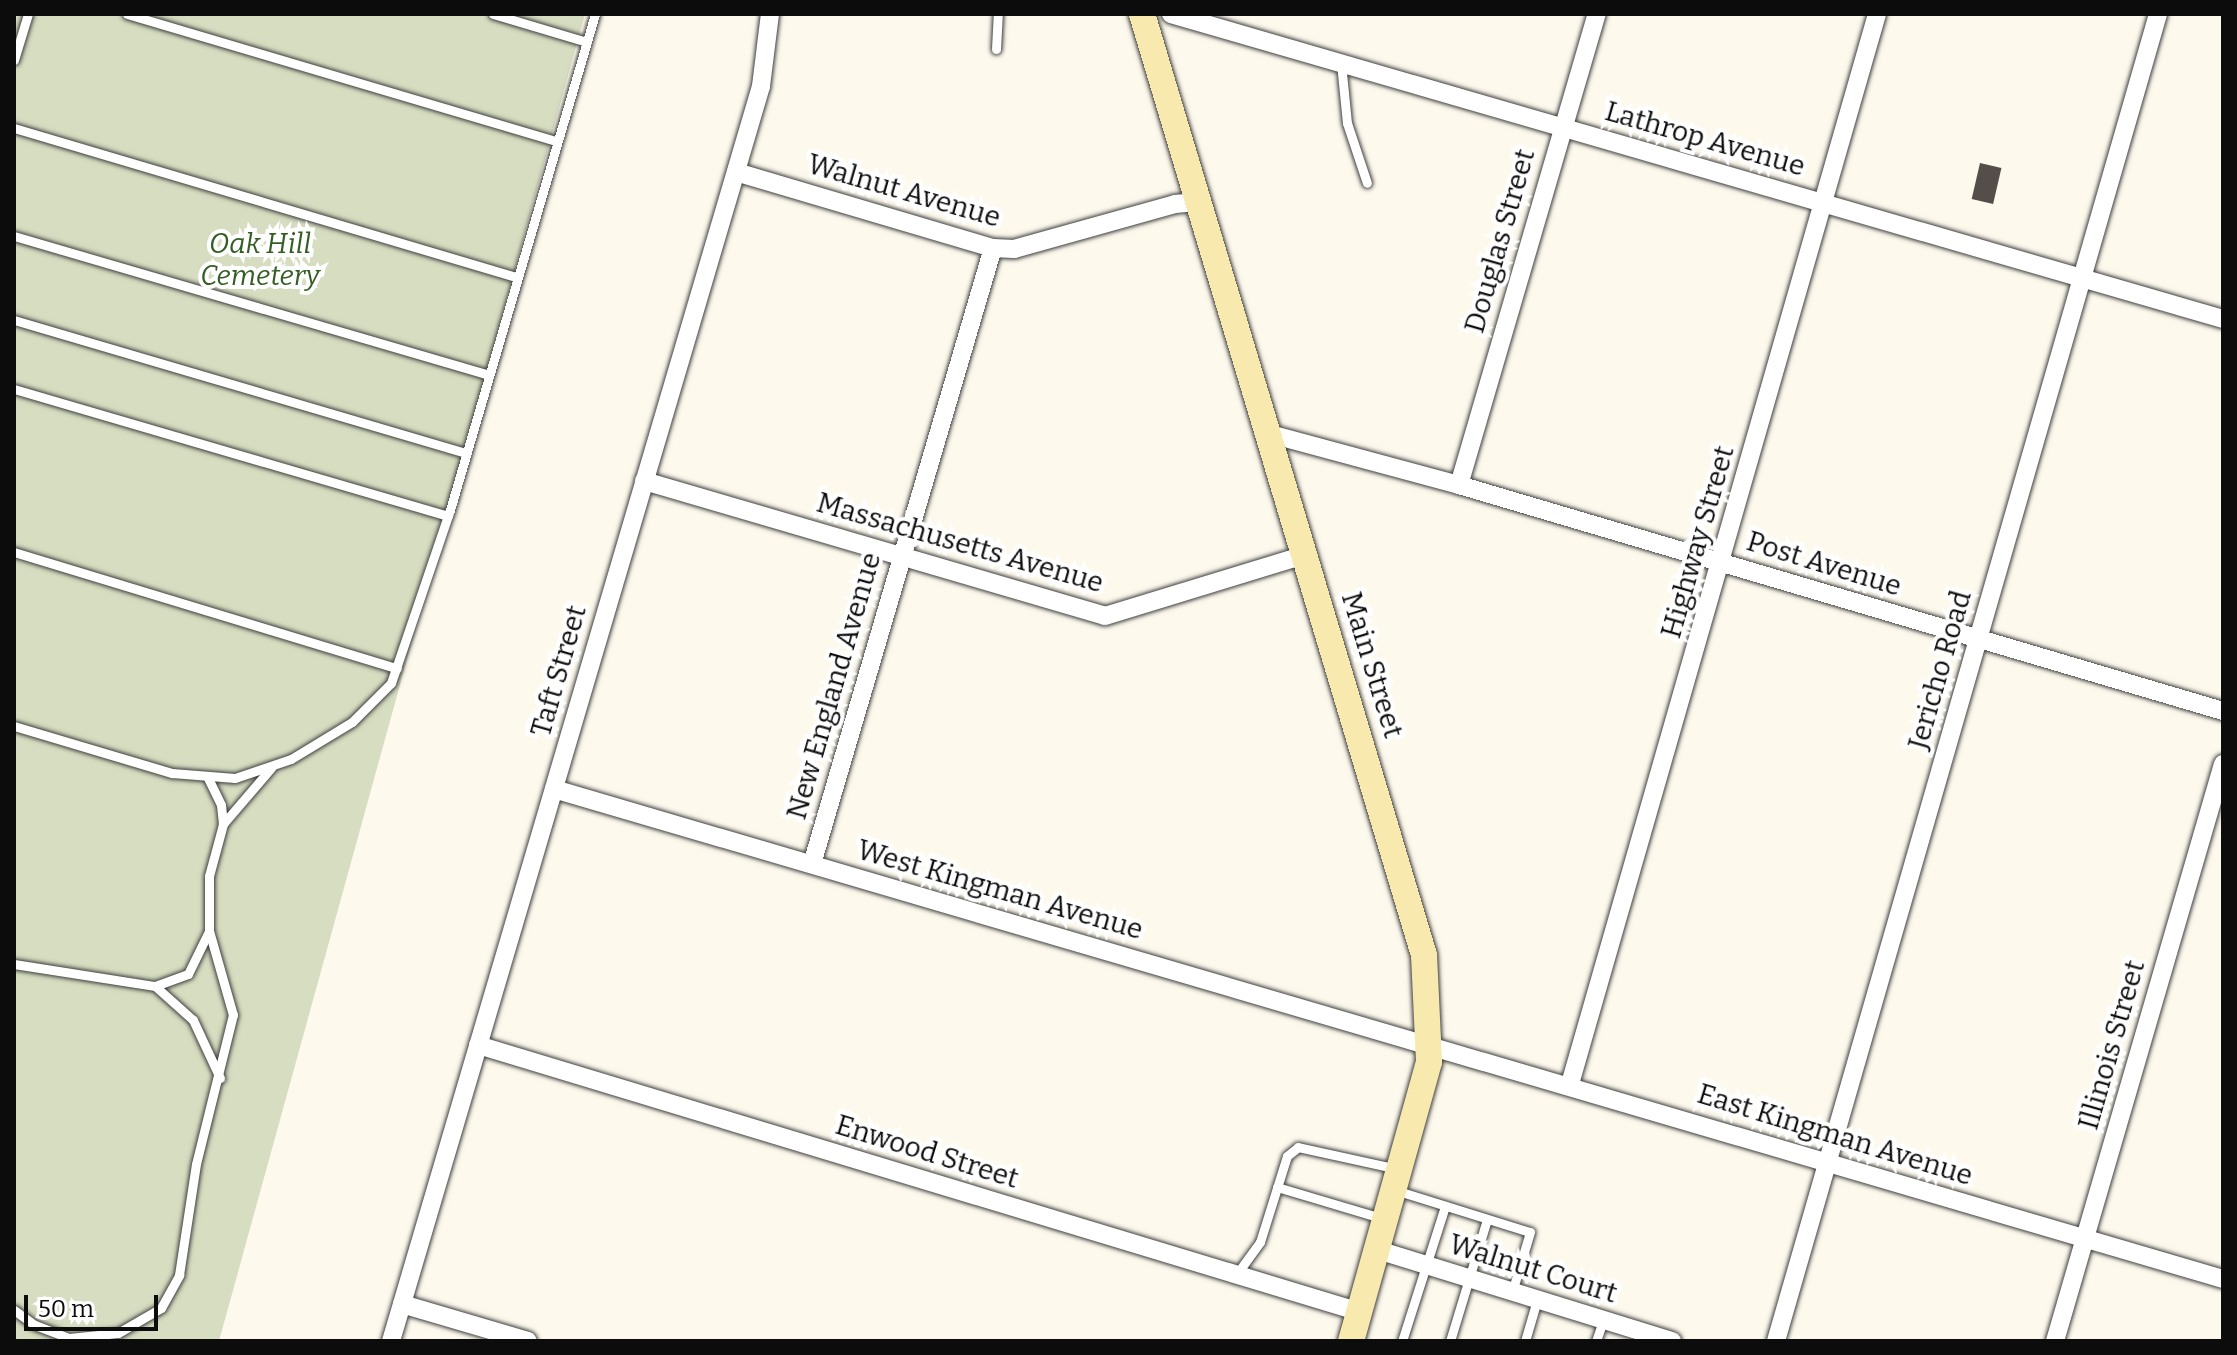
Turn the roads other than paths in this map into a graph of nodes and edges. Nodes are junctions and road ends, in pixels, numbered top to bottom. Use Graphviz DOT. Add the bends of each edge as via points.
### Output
graph roads {
  1 [pos="28,14"];
  2 [pos="127,14"];
  3 [pos="493,14"];
  4 [pos="595,14"];
  5 [pos="770,14"];
  6 [pos="998,14"];
  7 [pos="1142,14"];
  8 [pos="1171,14"];
  9 [pos="1597,14"];
  10 [pos="1877,14"];
  11 [pos="2158,14"];
  12 [pos="587,42"];
  13 [pos="996,49"];
  14 [pos="14,60"];
  15 [pos="1341,63"];
  16 [pos="1562,126"];
  17 [pos="14,128"];
  18 [pos="557,141"];
  19 [pos="736,172"];
  20 [pos="1367,183"];
  21 [pos="1197,202"];
  22 [pos="1824,203"];
  23 [pos="14,236"];
  24 [pos="993,248"];
  25 [pos="516,277"];
  26 [pos="2081,278"];
  27 [pos="2223,319"];
  28 [pos="14,320"];
  29 [pos="487,374"];
  30 [pos="14,389"];
  31 [pos="1270,434"];
  32 [pos="465,453"];
  33 [pos="644,481"];
  34 [pos="1459,485"];
  35 [pos="448,516"];
  36 [pos="14,552"];
  37 [pos="902,555"];
  38 [pos="1305,555"];
  39 [pos="1721,562"];
  40 [pos="1978,639"];
  41 [pos="397,668"];
  42 [pos="2223,711"];
  43 [pos="14,726"];
  44 [pos="2223,764"];
  45 [pos="273,765"];
  46 [pos="207,776"];
  47 [pos="554,789"];
  48 [pos="223,824"];
  49 [pos="812,864"];
  50 [pos="209,931"];
  51 [pos="14,964"];
  52 [pos="155,986"];
  53 [pos="1430,1044"];
  54 [pos="478,1045"];
  55 [pos="220,1078"];
  56 [pos="1570,1084"];
  57 [pos="1828,1162"];
  58 [pos="1398,1180"];
  59 [pos="1277,1187"];
  60 [pos="1445,1206"];
  61 [pos="1487,1219"];
  62 [pos="1386,1220"];
  63 [pos="2084,1239"];
  64 [pos="1378,1250"];
  65 [pos="1429,1266"];
  66 [pos="1236,1275"];
  67 [pos="1471,1279"];
  68 [pos="2223,1279"];
  69 [pos="1512,1292"];
  70 [pos="1537,1300"];
  71 [pos="402,1304"];
  72 [pos="14,1310"];
  73 [pos="1360,1312"];
  74 [pos="1603,1321"];
  75 [pos="391,1341"];
  76 [pos="528,1341"];
  77 [pos="1351,1341"];
  78 [pos="1402,1341"];
  79 [pos="1450,1341"];
  80 [pos="1525,1341"];
  81 [pos="1596,1341"];
  82 [pos="1672,1341"];
  83 [pos="1776,1341"];
  84 [pos="2055,1341"];
  1 -- 14 [label="lane"];
  2 -- 18 [label="lane"];
  3 -- 12 [label="lane"];
  4 -- 12 [label="lane"];
  5 -- 19 [label="street, Taft Street" via="761,86"];
  6 -- 13 [label="lane"];
  7 -- 21 [label="street, Main Street"];
  8 -- 15 [label="street, Lathrop Avenue"];
  9 -- 16 [label="street, Douglas Street"];
  10 -- 22 [label="street, Highway Street"];
  11 -- 26 [label="street, Jericho Road"];
  12 -- 18 [label="lane"];
  15 -- 16 [label="street, Lathrop Avenue"];
  15 -- 20 [label="lane" via="1347,123"];
  16 -- 22 [label="street, Lathrop Avenue"];
  16 -- 34 [label="street, Douglas Street"];
  17 -- 25 [label="lane"];
  18 -- 25 [label="lane"];
  19 -- 24 [label="street, Walnut Avenue"];
  19 -- 33 [label="street, Taft Street"];
  21 -- 24 [label="street, Walnut Avenue" via="1014,249"];
  21 -- 31 [label="street, Main Street"];
  22 -- 26 [label="street, Lathrop Avenue"];
  22 -- 39 [label="street, Highway Street"];
  23 -- 29 [label="lane"];
  24 -- 37 [label="street, New England Avenue"];
  25 -- 29 [label="lane"];
  26 -- 27 [label="street, Lathrop Avenue"];
  26 -- 40 [label="street, Jericho Road"];
  28 -- 32 [label="lane"];
  29 -- 32 [label="lane"];
  30 -- 35 [label="lane"];
  31 -- 34 [label="street, Post Avenue"];
  31 -- 38 [label="street, Main Street"];
  32 -- 35 [label="lane"];
  33 -- 37 [label="street, Massachusetts Avenue"];
  33 -- 47 [label="street, Taft Street"];
  34 -- 39 [label="street, Post Avenue"];
  35 -- 41 [label="lane"];
  36 -- 41 [label="lane"];
  37 -- 38 [label="street, Massachusetts Avenue" via="1105,616"];
  37 -- 49 [label="street, New England Avenue"];
  38 -- 53 [label="street, Main Street" via="1424,955"];
  39 -- 40 [label="street, Post Avenue"];
  39 -- 56 [label="street, Highway Street"];
  40 -- 42 [label="street, Post Avenue"];
  40 -- 57 [label="street, Jericho Road"];
  41 -- 45 [label="lane" via="391,683 352,722"];
  43 -- 46 [label="lane" via="172,773"];
  44 -- 63 [label="street, Illinois Street"];
  45 -- 46 [label="lane" via="235,778"];
  45 -- 48 [label="lane"];
  46 -- 48 [label="lane" via="221,805"];
  47 -- 49 [label="street, West Kingman Avenue"];
  47 -- 54 [label="street, Taft Street"];
  48 -- 50 [label="lane" via="209,876"];
  49 -- 53 [label="street, West Kingman Avenue"];
  50 -- 52 [label="lane" via="188,974"];
  50 -- 55 [label="lane" via="233,1015"];
  51 -- 52 [label="lane"];
  52 -- 55 [label="lane" via="193,1020"];
  53 -- 56 [label="street, East Kingman Avenue"];
  53 -- 58 [label="street, Main Street"];
  54 -- 66 [label="street, Enwood Street"];
  54 -- 71 [label="street, Taft Street"];
  55 -- 72 [label="lane" via="196,1164 179,1275 161,1308 118,1333 69,1338"];
  56 -- 57 [label="street, East Kingman Avenue"];
  57 -- 63 [label="street, East Kingman Avenue"];
  57 -- 83 [label="street, Jericho Road"];
  58 -- 59 [label="lane" via="1298,1147 1287,1156"];
  58 -- 60 [label="lane"];
  58 -- 62 [label="street, Main Street"];
  59 -- 62 [label="lane"];
  59 -- 66 [label="lane" via="1260,1242"];
  60 -- 61 [label="lane"];
  60 -- 65 [label="lane"];
  61 -- 67 [label="lane"];
  61 -- 69 [label="lane" via="1530,1232"];
  62 -- 64 [label="street, Main Street"];
  63 -- 68 [label="street, East Kingman Avenue"];
  63 -- 84 [label="street, Illinois Street"];
  64 -- 65 [label="street, Walnut Court"];
  64 -- 73 [label="street, Main Street"];
  65 -- 67 [label="street, Walnut Court"];
  65 -- 78 [label="lane"];
  66 -- 73 [label="street, Enwood Street"];
  67 -- 69 [label="street, Walnut Court"];
  67 -- 79 [label="lane"];
  69 -- 70 [label="street, Walnut Court"];
  70 -- 74 [label="street, Walnut Court"];
  70 -- 80 [label="lane"];
  71 -- 75 [label="street, Taft Street"];
  71 -- 76 [label="street"];
  73 -- 77 [label="street, Main Street"];
  74 -- 81 [label="lane"];
  74 -- 82 [label="street, Walnut Court"];
}
